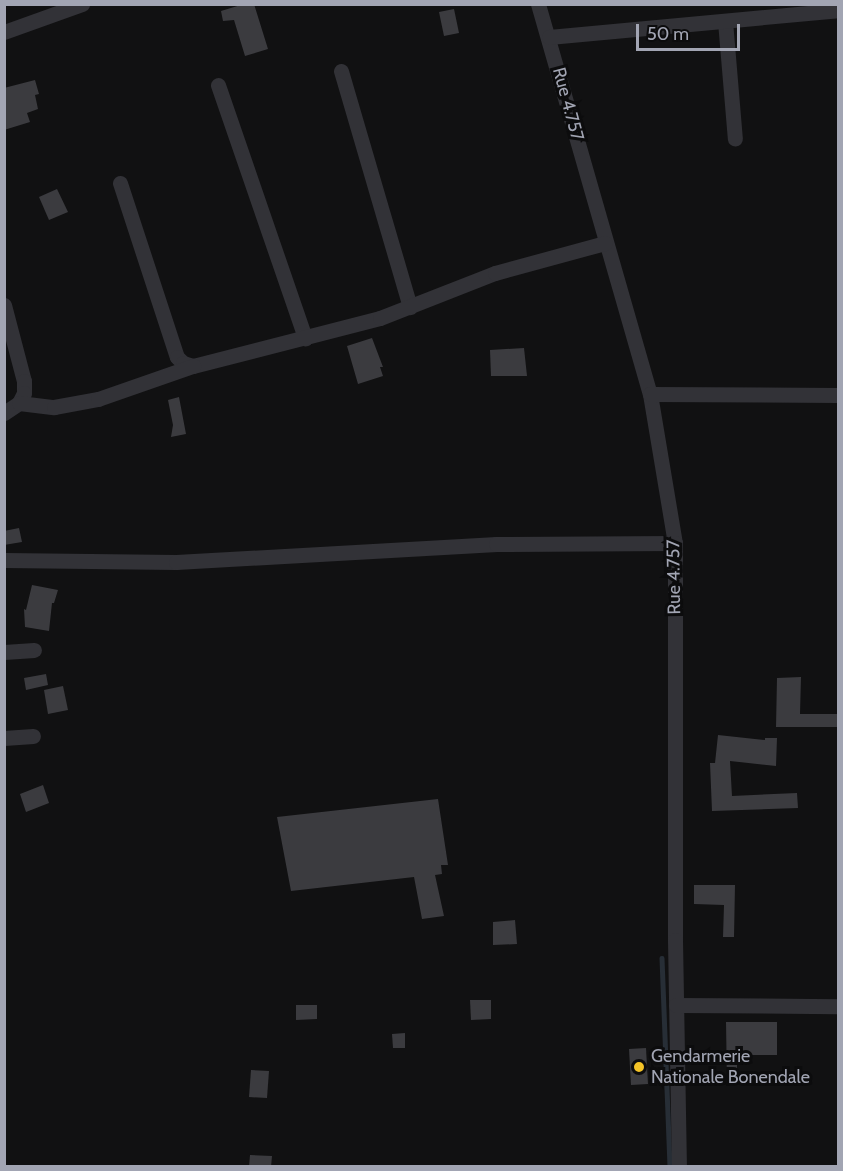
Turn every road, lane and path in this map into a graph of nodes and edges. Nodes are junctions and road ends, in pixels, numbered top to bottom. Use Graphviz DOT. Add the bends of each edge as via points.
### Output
graph roads {
  1 [pos="82,4"];
  2 [pos="538,4"];
  3 [pos="838,10"];
  4 [pos="725,21"];
  5 [pos="4,32"];
  6 [pos="549,37"];
  7 [pos="341,71"];
  8 [pos="218,85"];
  9 [pos="735,140"];
  10 [pos="120,183"];
  11 [pos="605,243"];
  12 [pos="4,305"];
  13 [pos="410,307"];
  14 [pos="305,338"];
  15 [pos="194,366"];
  16 [pos="650,394"];
  17 [pos="838,395"];
  18 [pos="19,403"];
  19 [pos="4,413"];
  20 [pos="675,543"];
  21 [pos="4,560"];
  22 [pos="34,650"];
  23 [pos="4,652"];
  24 [pos="33,736"];
  25 [pos="4,738"];
  26 [pos="676,1005"];
  27 [pos="838,1006"];
  28 [pos="679,1167"];
  1 -- 5 [label="street"];
  2 -- 6 [label="street, Rue 4.757"];
  3 -- 4 [label="street"];
  4 -- 6 [label="street"];
  4 -- 9 [label="street"];
  6 -- 11 [label="street, Rue 4.757"];
  7 -- 13 [label="street"];
  8 -- 14 [label="street"];
  10 -- 15 [label="street" via="177,357"];
  11 -- 13 [label="street" via="495,273"];
  11 -- 16 [label="street, Rue 4.757"];
  12 -- 18 [label="street" via="24,381"];
  13 -- 14 [label="street"];
  14 -- 15 [label="street"];
  15 -- 18 [label="street" via="98,399 54,407"];
  16 -- 17 [label="street"];
  16 -- 20 [label="street, Rue 4.757"];
  18 -- 19 [label="street"];
  20 -- 21 [label="street" via="496,544 176,562"];
  20 -- 26 [label="street, Rue 4.757"];
  22 -- 23 [label="street"];
  24 -- 25 [label="street"];
  26 -- 27 [label="street"];
  26 -- 28 [label="street, Rue 4.757"];
}
